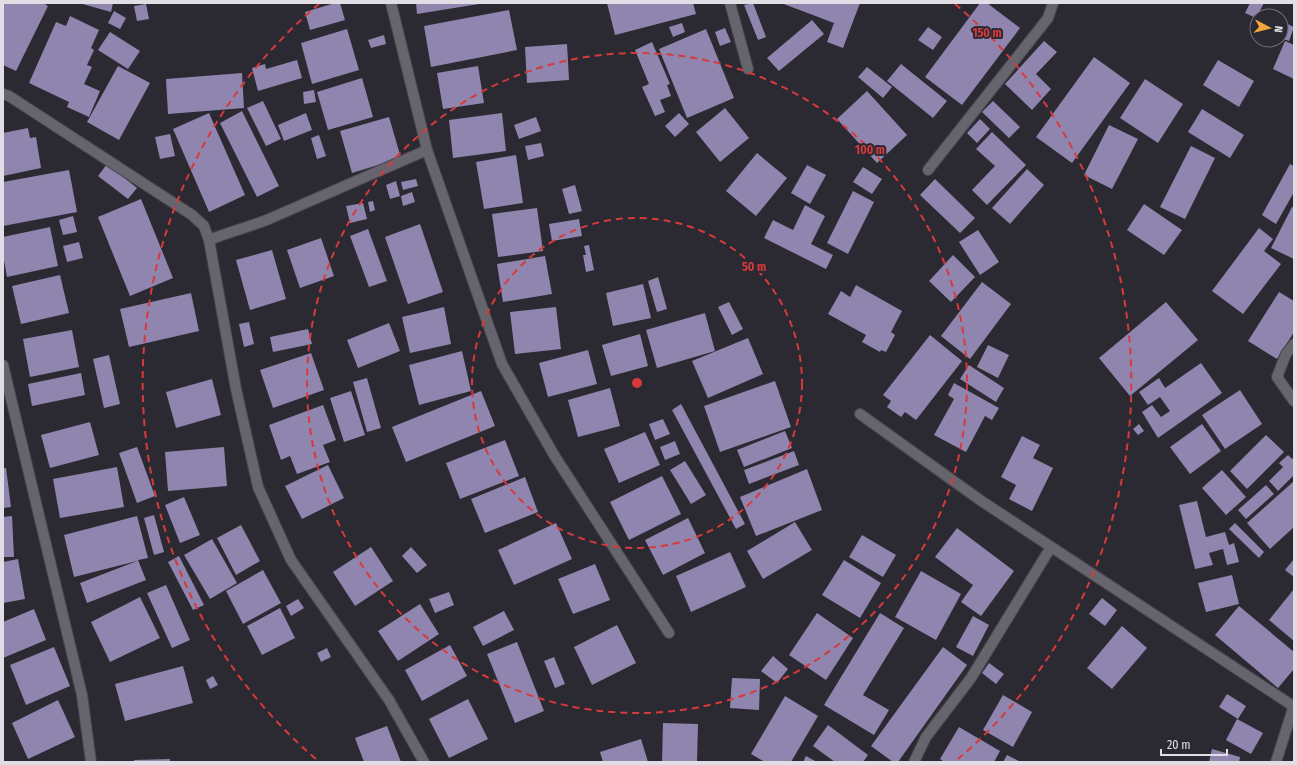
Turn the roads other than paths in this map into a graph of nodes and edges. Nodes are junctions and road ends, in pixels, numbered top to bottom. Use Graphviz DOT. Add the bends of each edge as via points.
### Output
graph roads {
  1 [pos="391,3"];
  2 [pos="730,3"];
  3 [pos="1053,3"];
  4 [pos="748,69"];
  5 [pos="3,94"];
  6 [pos="427,150"];
  7 [pos="928,170"];
  8 [pos="209,240"];
  9 [pos="1294,344"];
  10 [pos="3,365"];
  11 [pos="1294,401"];
  12 [pos="860,414"];
  13 [pos="1051,547"];
  14 [pos="669,633"];
  15 [pos="1294,705"];
  16 [pos="91,762"];
  17 [pos="424,762"];
  18 [pos="914,762"];
  19 [pos="1276,762"];
  1 -- 6 [label="street"];
  2 -- 4 [label="street"];
  3 -- 7 [label="street" via="1048,18"];
  5 -- 8 [label="street" via="192,215 204,226"];
  6 -- 8 [label="street" via="262,221"];
  6 -- 14 [label="street" via="502,364 554,455"];
  8 -- 17 [label="street" via="236,389 258,486 291,560 389,700"];
  9 -- 11 [label="street" via="1286,354 1278,377"];
  10 -- 16 [label="street" via="82,695"];
  12 -- 13 [label="street" via="980,500"];
  13 -- 15 [label="street"];
  13 -- 18 [label="street" via="971,678 926,737"];
  15 -- 19 [label="street"];
}
